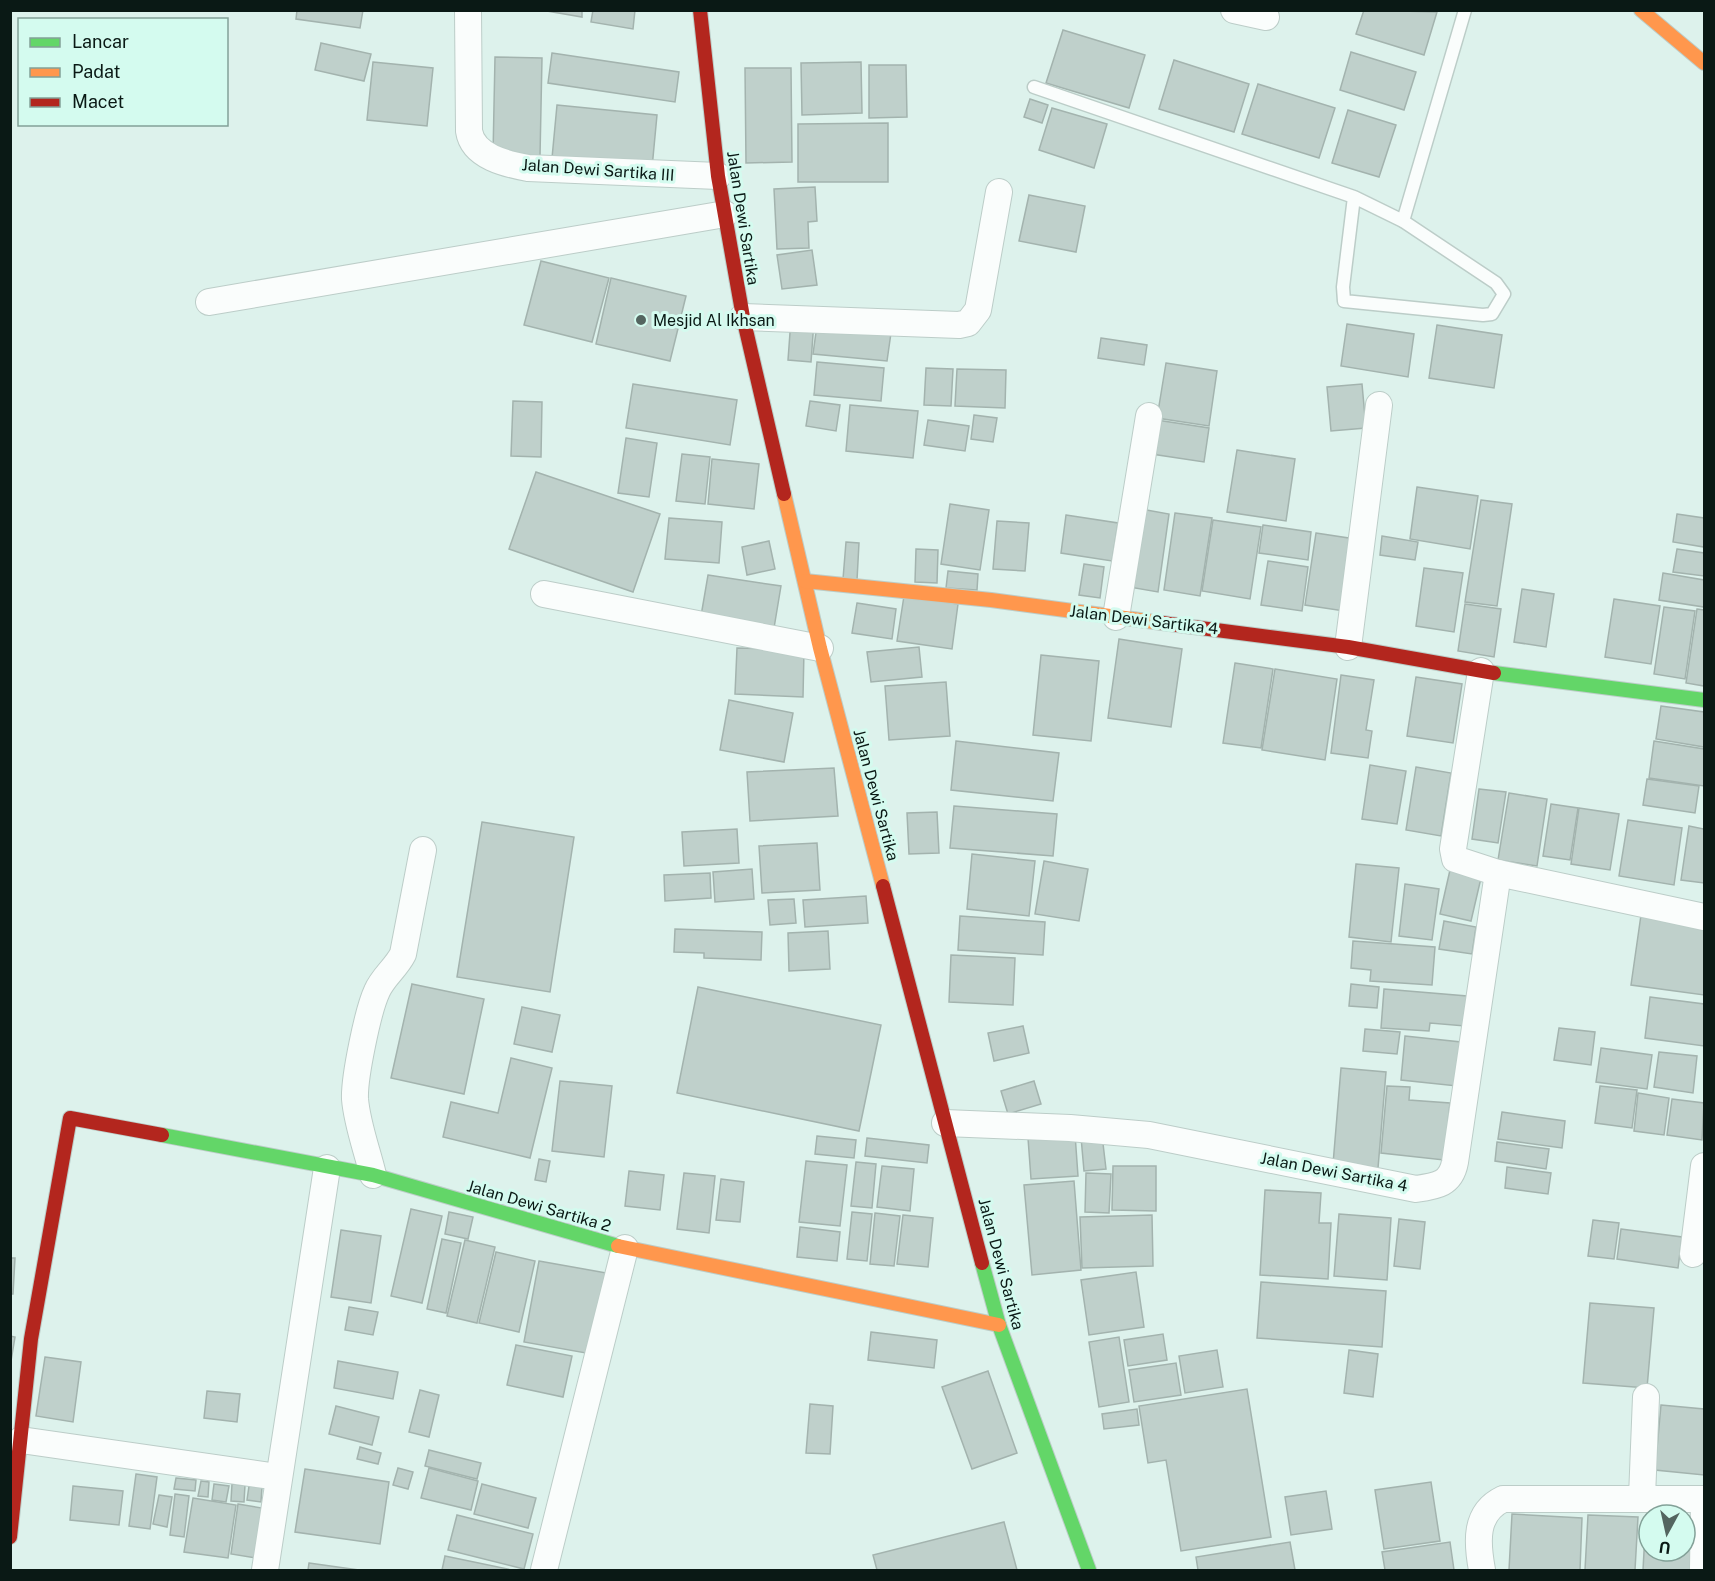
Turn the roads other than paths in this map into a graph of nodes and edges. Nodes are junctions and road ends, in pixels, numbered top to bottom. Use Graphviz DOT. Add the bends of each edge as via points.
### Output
graph roads {
  1 [pos="468,10"];
  2 [pos="700,10"];
  3 [pos="1234,10"];
  4 [pos="1465,10"];
  5 [pos="1641,10"];
  6 [pos="1266,16"];
  7 [pos="1704,63"];
  8 [pos="1034,87"];
  9 [pos="718,176"];
  10 [pos="999,192"];
  11 [pos="1354,197"];
  12 [pos="725,214"];
  13 [pos="1403,221"];
  14 [pos="209,302"];
  15 [pos="743,317"];
  16 [pos="1379,405"];
  17 [pos="1149,416"];
  18 [pos="805,581"];
  19 [pos="544,594"];
  20 [pos="1116,617"];
  21 [pos="1348,647"];
  22 [pos="820,648"];
  23 [pos="1481,671"];
  24 [pos="1704,700"];
  25 [pos="423,850"];
  26 [pos="1498,873"];
  27 [pos="1704,917"];
  28 [pos="945,1123"];
  29 [pos="1704,1166"];
  30 [pos="327,1168"];
  31 [pos="373,1175"];
  32 [pos="625,1248"];
  33 [pos="1693,1254"];
  34 [pos="999,1325"];
  35 [pos="1646,1397"];
  36 [pos="21,1440"];
  37 [pos="278,1477"];
  38 [pos="1642,1497"];
  39 [pos="1704,1499"];
  40 [pos="10,1537"];
  41 [pos="265,1570"];
  42 [pos="544,1570"];
  43 [pos="1089,1570"];
  44 [pos="1482,1570"];
  45 [pos="1703,1570"];
  1 -- 9 [label="street, Jalan Dewi Sartika III" via="469,131 473,143 484,153 528,168"];
  2 -- 9 [label="street, Jalan Dewi Sartika"];
  3 -- 6 [label="street"];
  4 -- 13 [label="lane"];
  5 -- 7 [label="street"];
  8 -- 11 [label="lane"];
  9 -- 12 [label="street, Jalan Dewi Sartika"];
  10 -- 15 [label="street" via="978,310 968,323 959,326"];
  11 -- 13 [label="lane"];
  11 -- 13 [label="lane" via="1344,301 1492,314 1504,294 1496,283"];
  12 -- 14 [label="street"];
  12 -- 15 [label="street, Jalan Dewi Sartika"];
  15 -- 18 [label="street, Jalan Dewi Sartika"];
  16 -- 21 [label="street"];
  17 -- 20 [label="street"];
  18 -- 20 [label="street, Jalan Dewi Sartika 4"];
  18 -- 22 [label="street, Jalan Dewi Sartika"];
  19 -- 22 [label="street"];
  20 -- 21 [label="street, Jalan Dewi Sartika 4"];
  21 -- 23 [label="street, Jalan Dewi Sartika 4"];
  22 -- 28 [label="street, Jalan Dewi Sartika"];
  23 -- 24 [label="street, Jalan Dewi Sartika 4"];
  23 -- 26 [label="street" via="1454,855 1458,862"];
  25 -- 31 [label="street" via="403,954 382,982 372,1004 356,1083 357,1110"];
  26 -- 27 [label="street"];
  26 -- 28 [label="street, Jalan Dewi Sartika 4" via="1453,1174 1440,1185 1416,1189 1149,1135"];
  28 -- 34 [label="street, Jalan Dewi Sartika"];
  29 -- 33 [label="street"];
  30 -- 31 [label="street, Jalan Dewi Sartika 2"];
  30 -- 36 [label="street, Jalan Dewi Sartika 2" via="70,1118 31,1339"];
  30 -- 37 [label="street"];
  31 -- 32 [label="street, Jalan Dewi Sartika 2"];
  32 -- 34 [label="street, Jalan Dewi Sartika 2"];
  32 -- 42 [label="street"];
  34 -- 43 [label="street, Jalan Dewi Sartika"];
  35 -- 38 [label="street"];
  36 -- 37 [label="street"];
  36 -- 40 [label="street"];
  37 -- 41 [label="street"];
  38 -- 39 [label="street"];
  38 -- 44 [label="street" via="1503,1499 1484,1516 1478,1532"];
  39 -- 45 [label="street"];
}
